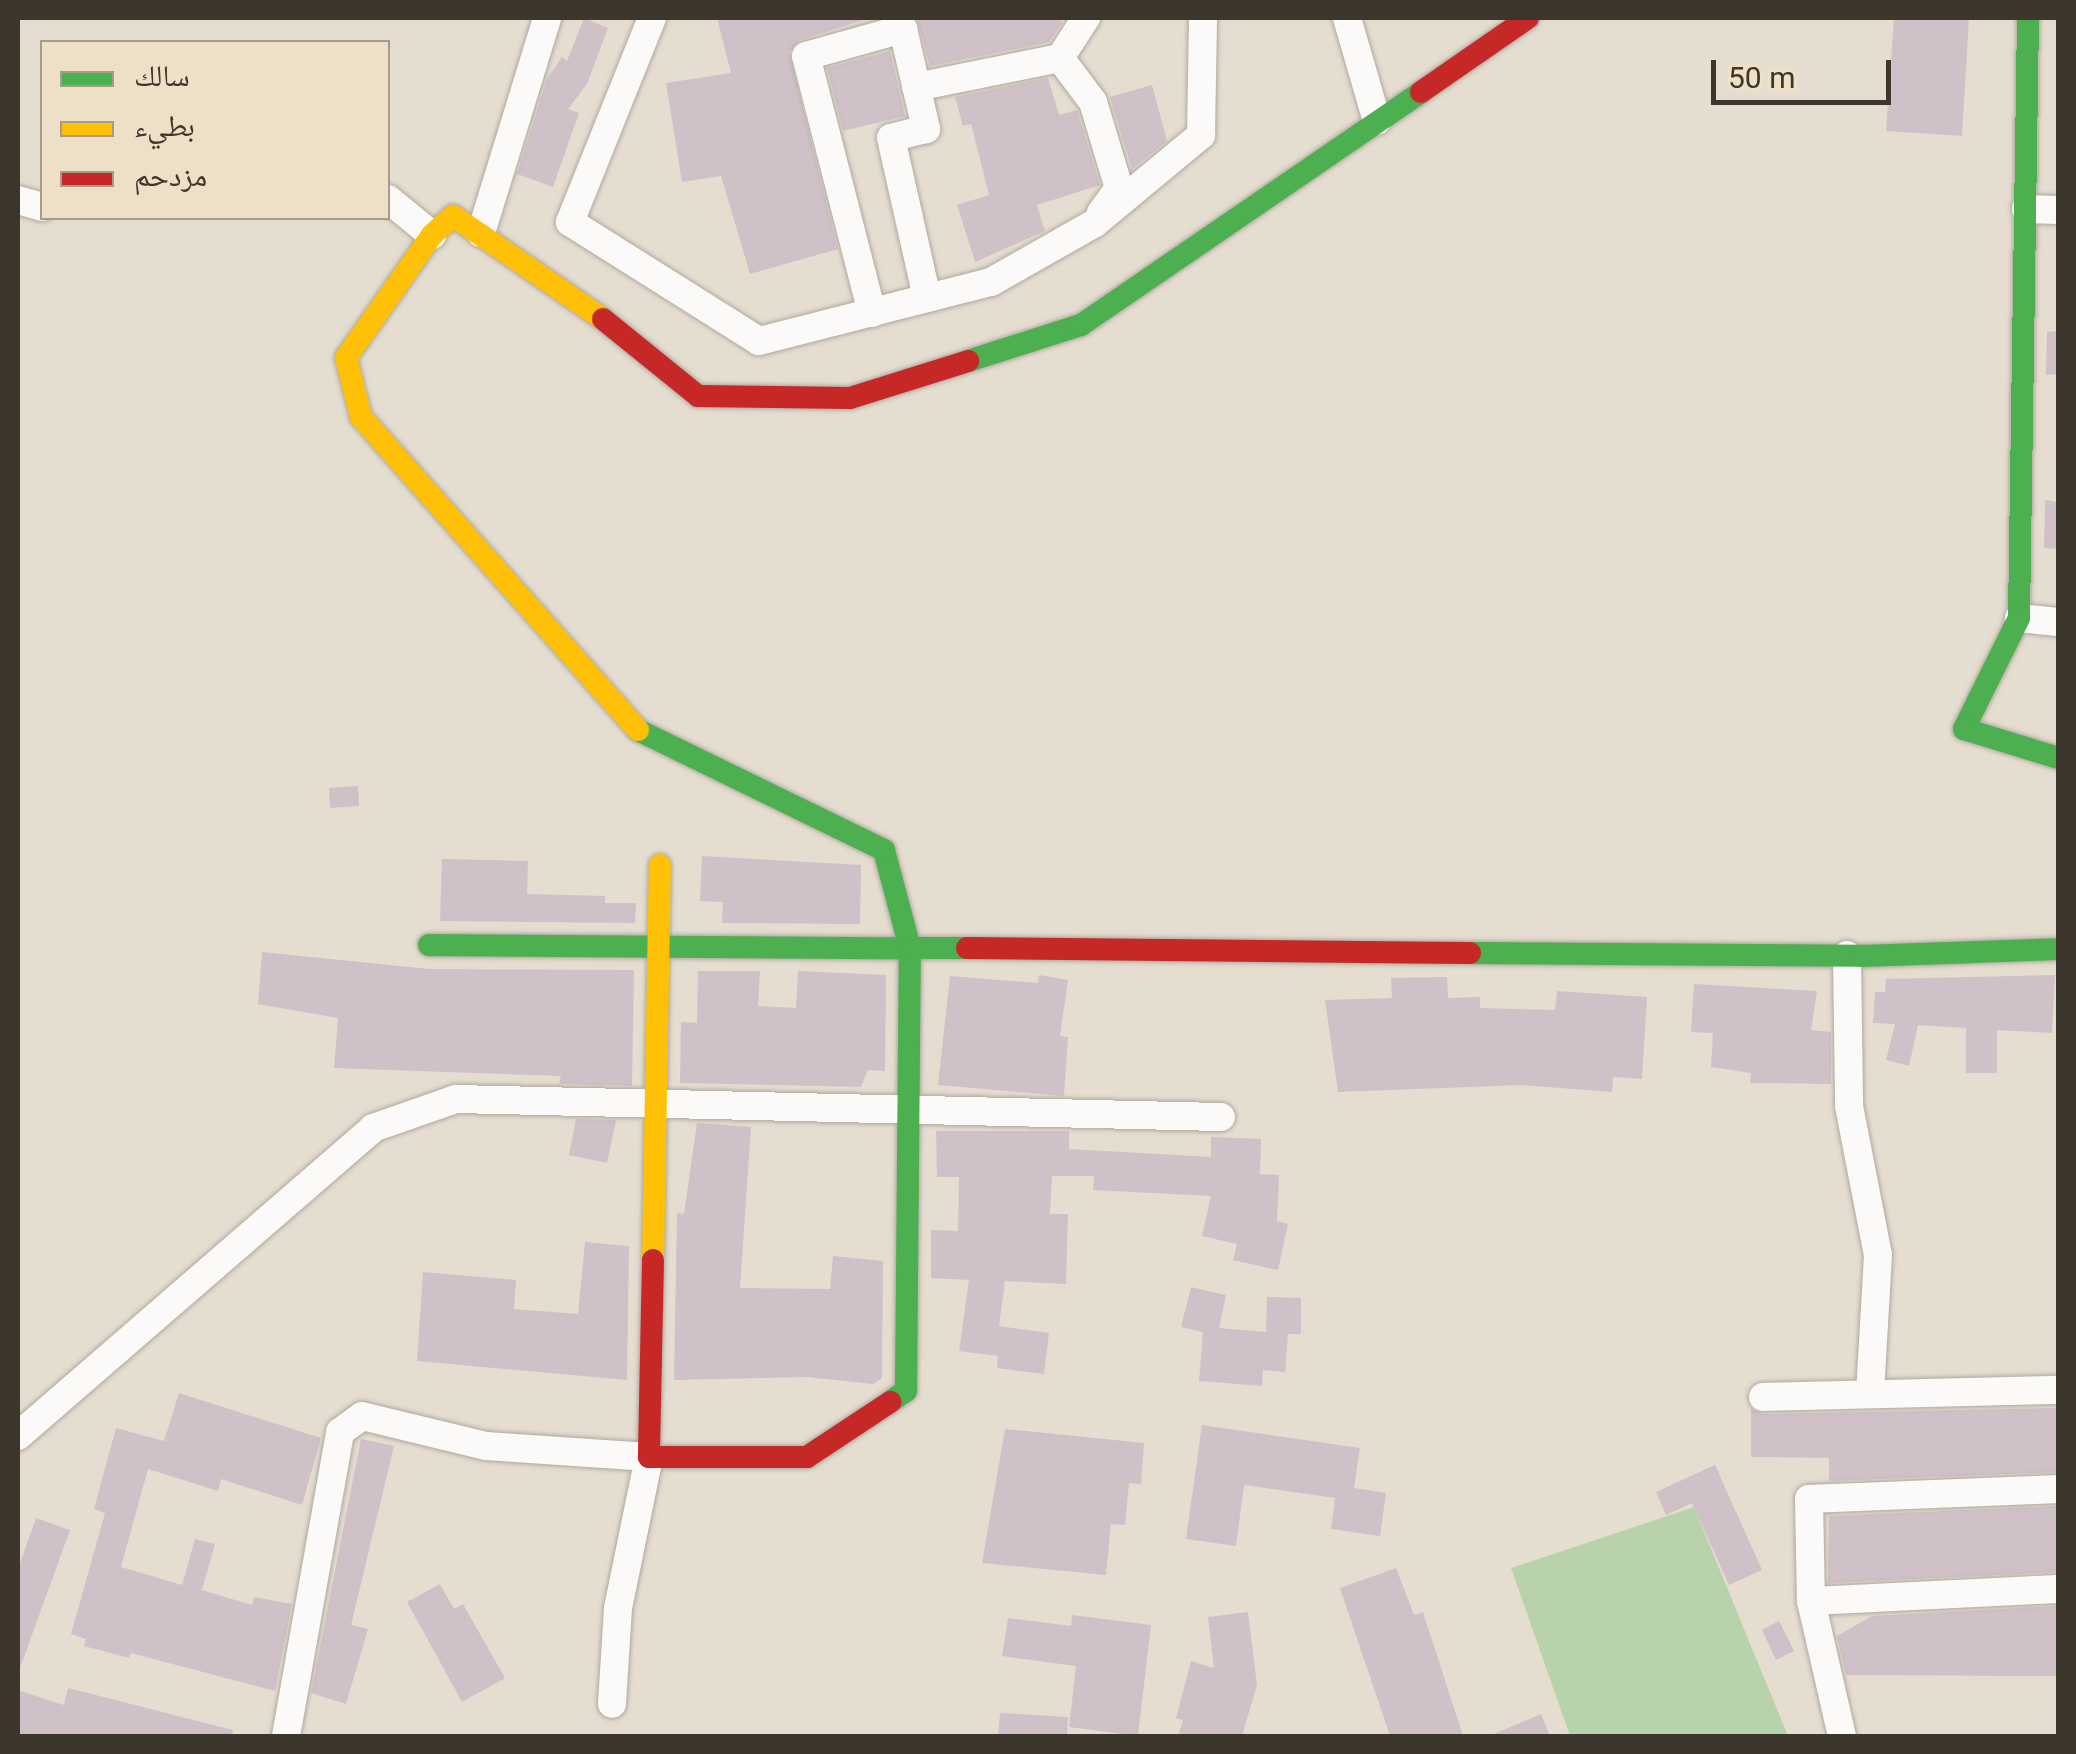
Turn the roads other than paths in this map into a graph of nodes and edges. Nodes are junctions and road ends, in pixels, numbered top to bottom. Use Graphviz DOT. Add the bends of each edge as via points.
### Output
graph roads {
  1 [pos="548,18"];
  2 [pos="652,18"];
  3 [pos="1084,18"];
  4 [pos="1203,18"];
  5 [pos="1528,18"];
  6 [pos="2028,18"];
  7 [pos="1344,20"];
  8 [pos="1060,58"];
  9 [pos="916,87"];
  10 [pos="1378,120"];
  11 [pos="390,201"];
  12 [pos="2026,209"];
  13 [pos="2058,210"];
  14 [pos="1095,223"];
  15 [pos="480,233"];
  16 [pos="432,235"];
  17 [pos="927,298"];
  18 [pos="872,313"];
  19 [pos="2019,618"];
  20 [pos="2058,622"];
  21 [pos="2058,758"];
  22 [pos="660,865"];
  23 [pos="428,945"];
  24 [pos="658,946"];
  25 [pos="910,948"];
  26 [pos="2058,949"];
  27 [pos="1846,956"];
  28 [pos="656,1104"];
  29 [pos="908,1110"];
  30 [pos="1221,1118"];
  31 [pos="2058,1390"];
  32 [pos="1870,1394"];
  33 [pos="1763,1397"];
  34 [pos="18,1436"];
  35 [pos="648,1457"];
  36 [pos="2058,1488"];
  37 [pos="2058,1589"];
  38 [pos="1812,1601"];
  39 [pos="612,1704"];
  40 [pos="286,1736"];
  41 [pos="1842,1736"];
  1 -- 15 [label="street"];
  2 -- 18 [label="street" via="570,222 759,340"];
  3 -- 8 [label="street"];
  4 -- 14 [label="street" via="1201,134"];
  5 -- 10 [label="street"];
  6 -- 12 [label="street"];
  7 -- 10 [label="street"];
  8 -- 9 [label="street"];
  8 -- 14 [label="street" via="1094,102 1119,188"];
  9 -- 17 [label="street" via="926,130 891,138"];
  9 -- 18 [label="street" via="904,29 806,56"];
  10 -- 15 [label="street" via="1081,325 850,398 698,396 566,289"];
  11 -- 16 [label="street"];
  12 -- 13 [label="street"];
  12 -- 19 [label="street"];
  14 -- 17 [label="street" via="991,282"];
  15 -- 16 [label="street" via="454,216"];
  16 -- 25 [label="street" via="346,358 361,416 638,730 884,850"];
  17 -- 18 [label="street"];
  19 -- 20 [label="street"];
  19 -- 21 [label="street" via="1964,729"];
  22 -- 24 [label="street"];
  23 -- 24 [label="street"];
  24 -- 25 [label="street"];
  24 -- 28 [label="street"];
  25 -- 27 [label="street"];
  25 -- 29 [label="street"];
  26 -- 27 [label="street"];
  27 -- 32 [label="street" via="1849,1106 1878,1254"];
  28 -- 29 [label="street"];
  28 -- 34 [label="street" via="456,1099 372,1128"];
  28 -- 35 [label="street"];
  29 -- 30 [label="street"];
  29 -- 35 [label="street" via="906,1391 808,1457"];
  31 -- 32 [label="street"];
  32 -- 33 [label="street"];
  35 -- 39 [label="street" via="618,1608"];
  35 -- 40 [label="street" via="486,1446 362,1416 347,1422"];
  36 -- 38 [label="street" via="1809,1499"];
  37 -- 38 [label="street"];
  38 -- 41 [label="street"];
}
